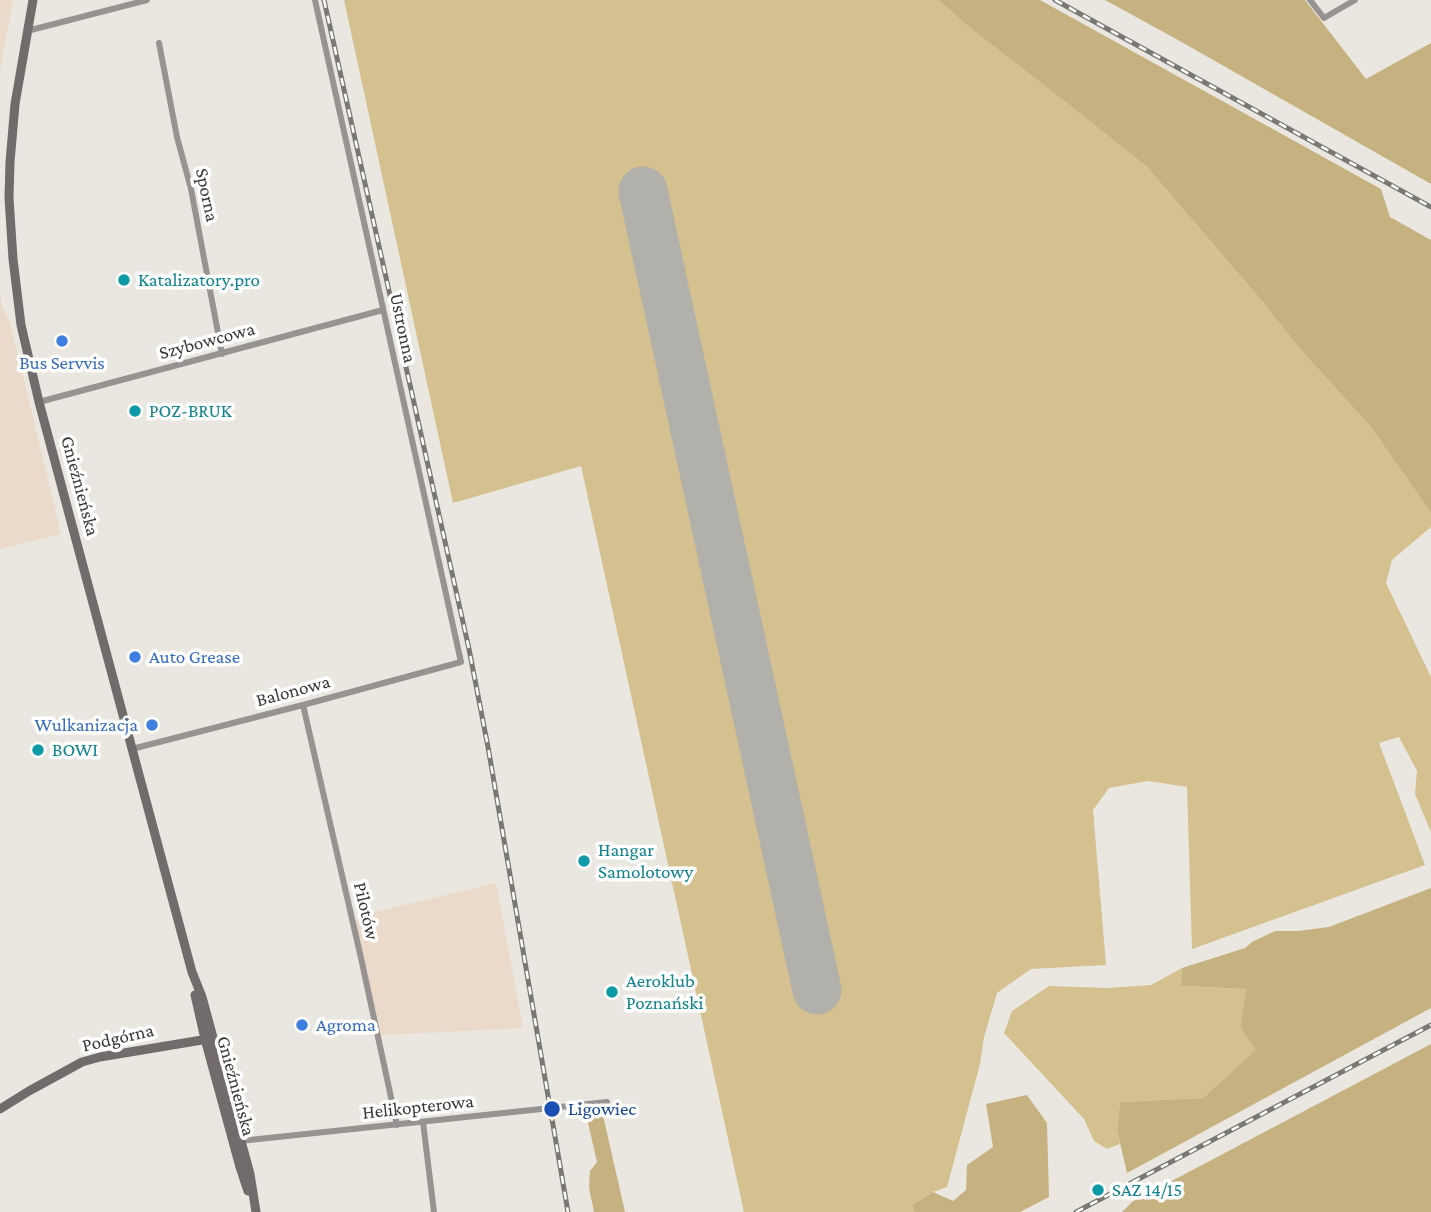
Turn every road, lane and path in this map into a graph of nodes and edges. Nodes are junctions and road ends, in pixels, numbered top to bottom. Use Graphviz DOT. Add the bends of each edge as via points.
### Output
graph roads {
  1 [pos="33,0"];
  2 [pos="147,0"];
  3 [pos="315,0"];
  4 [pos="1310,0"];
  5 [pos="1355,0"];
  6 [pos="27,31"];
  7 [pos="159,43"];
  8 [pos="5,225"];
  9 [pos="383,310"];
  10 [pos="222,354"];
  11 [pos="39,402"];
  12 [pos="461,662"];
  13 [pos="303,705"];
  14 [pos="132,749"];
  15 [pos="209,1038"];
  16 [pos="607,1102"];
  17 [pos="0,1109"];
  18 [pos="423,1122"];
  19 [pos="397,1125"];
  20 [pos="237,1142"];
  21 [pos="255,1210"];
  22 [pos="434,1212"];
  1 -- 6 [label="main road, Gnieźnieńska"];
  2 -- 6 [label="street"];
  3 -- 9 [label="street, Ustronna"];
  4 -- 5 [label="street" via="1324,18"];
  6 -- 8 [label="main road, Gnieźnieńska"];
  7 -- 10 [label="street, Sporna"];
  8 -- 11 [label="main road, Gnieźnieńska"];
  9 -- 10 [label="street, Szybowcowa"];
  9 -- 12 [label="street, Ustronna"];
  10 -- 11 [label="street, Szybowcowa"];
  11 -- 14 [label="main road, Gnieźnieńska"];
  12 -- 13 [label="street, Balonowa"];
  13 -- 14 [label="street, Balonowa"];
  13 -- 19 [label="street, Pilotów"];
  14 -- 15 [label="main road, Gnieźnieńska" via="202,997"];
  15 -- 17 [label="main road, Podgórna" via="82,1062"];
  15 -- 20 [label="main road, Gnieźnieńska"];
  16 -- 18 [label="street, Helikopterowa"];
  18 -- 19 [label="street, Helikopterowa"];
  18 -- 22 [label="street"];
  19 -- 20 [label="street, Helikopterowa"];
  20 -- 21 [label="main road, Gnieźnieńska"];
}
